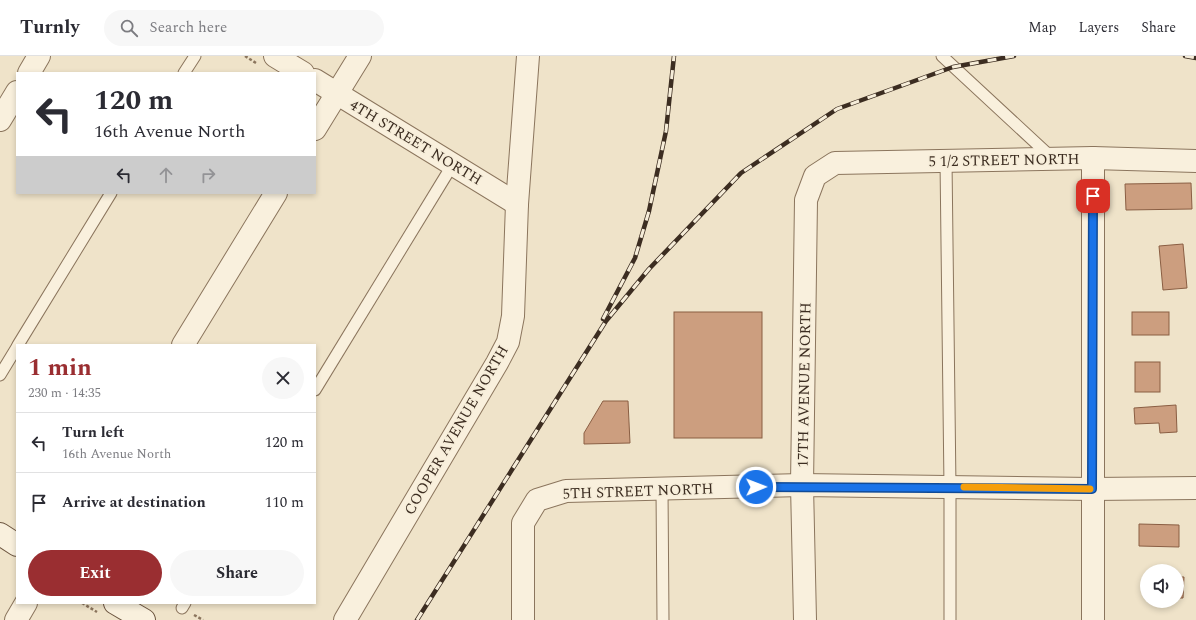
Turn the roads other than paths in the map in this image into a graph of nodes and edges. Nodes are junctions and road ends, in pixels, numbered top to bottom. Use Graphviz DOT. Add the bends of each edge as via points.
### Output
graph roads {
  1 [pos="39,56"];
  2 [pos="195,56"];
  3 [pos="275,56"];
  4 [pos="360,56"];
  5 [pos="528,56"];
  6 [pos="942,56"];
  7 [pos="29,72"];
  8 [pos="185,72"];
  9 [pos="301,72"];
  10 [pos="316,81"];
  11 [pos="16,94"];
  12 [pos="337,94"];
  13 [pos="0,120"];
  14 [pos="316,127"];
  15 [pos="1093,158"];
  16 [pos="1053,159"];
  17 [pos="946,161"];
  18 [pos="1196,161"];
  19 [pos="453,164"];
  20 [pos="815,176"];
  21 [pos="110,194"];
  22 [pos="275,194"];
  23 [pos="517,204"];
  24 [pos="19,344"];
  25 [pos="185,344"];
  26 [pos="16,349"];
  27 [pos="0,375"];
  28 [pos="316,388"];
  29 [pos="802,486"];
  30 [pos="950,487"];
  31 [pos="1196,488"];
  32 [pos="662,489"];
  33 [pos="1092,489"];
  34 [pos="0,534"];
  35 [pos="16,544"];
  36 [pos="25,604"];
  37 [pos="117,604"];
  38 [pos="16,620"];
  39 [pos="144,620"];
  40 [pos="345,620"];
  41 [pos="523,620"];
  42 [pos="663,620"];
  43 [pos="804,620"];
  44 [pos="950,620"];
  45 [pos="1093,620"];
  1 -- 7 [label="street"];
  2 -- 8 [label="lane"];
  3 -- 9 [label="street"];
  4 -- 12 [label="street"];
  5 -- 23 [label="street, COOPER AVENUE NORTH"];
  6 -- 16 [label="lane"];
  10 -- 12 [label="street, 4TH STREET NORTH"];
  11 -- 13 [label="street"];
  12 -- 14 [label="street"];
  12 -- 19 [label="street, 4TH STREET NORTH"];
  15 -- 16 [label="street, 5 1/2 STREET NORTH"];
  15 -- 18 [label="street, 5 1/2 STREET NORTH"];
  15 -- 33 [label="street"];
  16 -- 17 [label="street, 5 1/2 STREET NORTH"];
  17 -- 20 [label="street, 5 1/2 STREET NORTH" via="835,163"];
  17 -- 30 [label="lane"];
  19 -- 23 [label="street, 4TH STREET NORTH"];
  19 -- 28 [label="lane"];
  20 -- 29 [label="street, 17TH AVENUE NORTH" via="806,200"];
  21 -- 24 [label="lane"];
  22 -- 25 [label="street"];
  23 -- 40 [label="street, COOPER AVENUE NORTH" via="513,316 508,342"];
  26 -- 27 [label="lane"];
  29 -- 30 [label="street, 5TH STREET NORTH"];
  29 -- 32 [label="street, 5TH STREET NORTH"];
  29 -- 43 [label="street, 17TH AVENUE NORTH"];
  30 -- 33 [label="street, 5TH STREET NORTH"];
  30 -- 44 [label="lane"];
  31 -- 33 [label="street, 5TH STREET NORTH"];
  32 -- 41 [label="street, 5TH STREET NORTH" via="566,491 537,500 523,523"];
  32 -- 42 [label="lane"];
  33 -- 45 [label="street"];
  34 -- 35 [label="street"];
  36 -- 38 [label="street"];
  37 -- 39 [label="street"];
}
